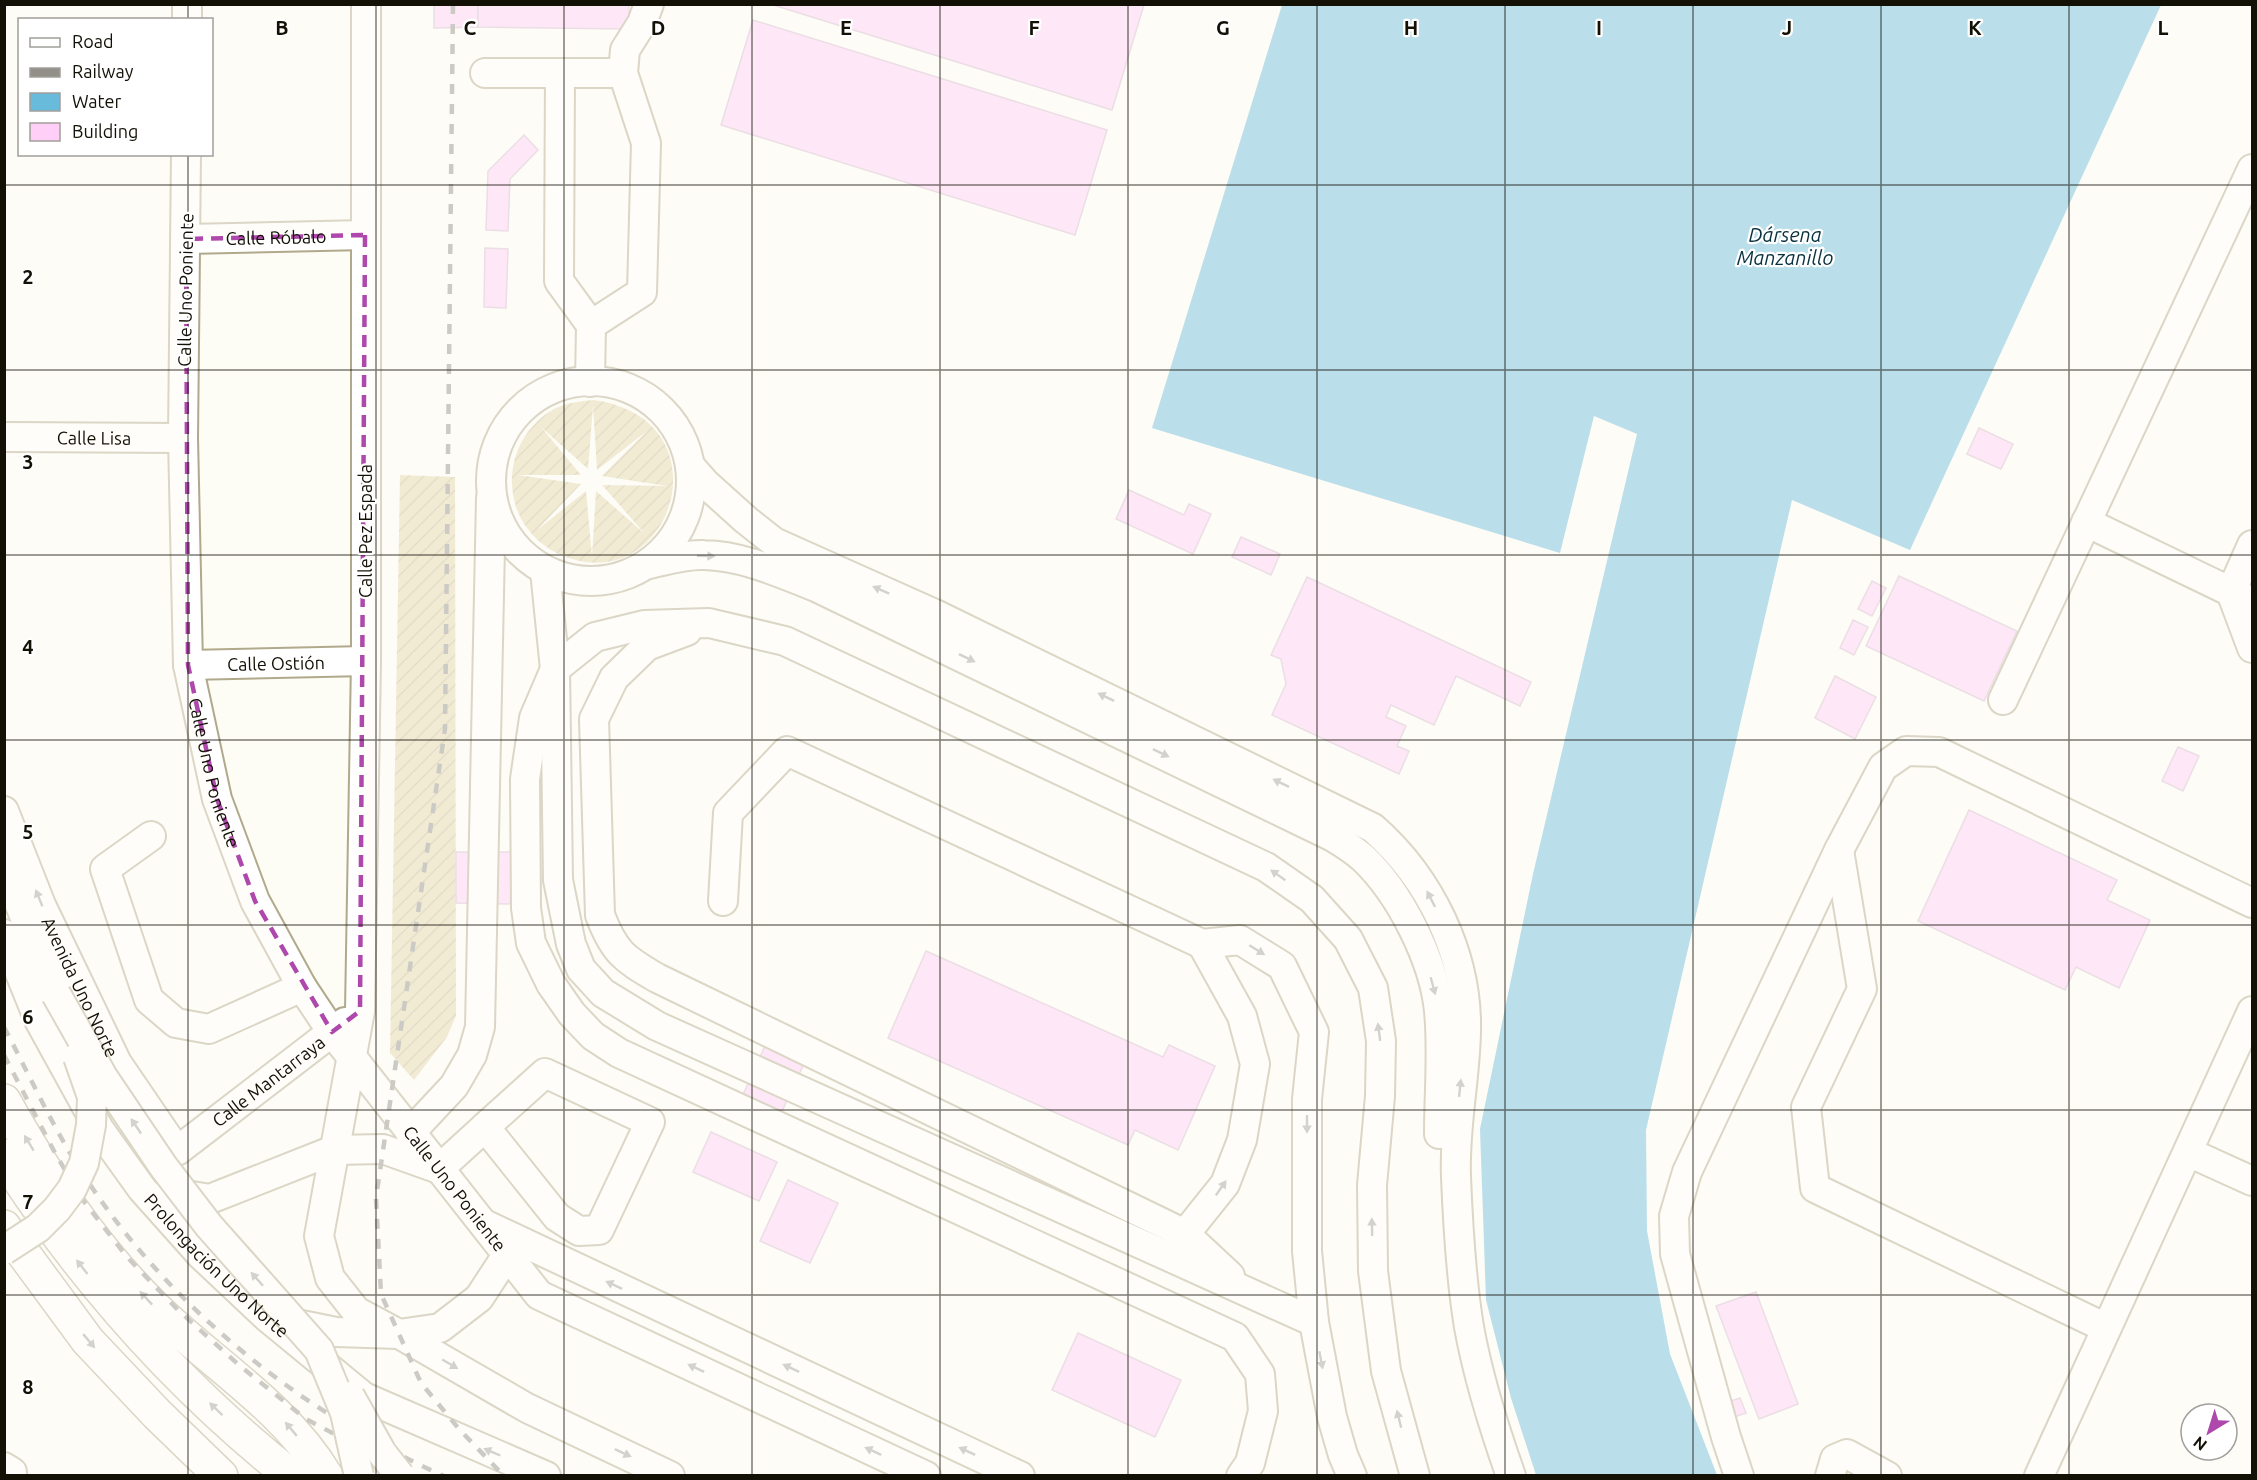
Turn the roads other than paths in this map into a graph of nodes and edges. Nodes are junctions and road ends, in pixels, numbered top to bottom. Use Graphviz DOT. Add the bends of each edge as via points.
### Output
graph roads {
  1 [pos="366,4"];
  2 [pos="649,4"];
  3 [pos="485,73"];
  4 [pos="560,73"];
  5 [pos="623,73"];
  6 [pos="186,156"];
  7 [pos="2253,169"];
  8 [pos="365,235"];
  9 [pos="186,239"];
  10 [pos="591,324"];
  11 [pos="590,382"];
  12 [pos="4,437"];
  13 [pos="183,438"];
  14 [pos="691,467"];
  15 [pos="491,498"];
  16 [pos="2086,522"];
  17 [pos="2253,545"];
  18 [pos="649,564"];
  19 [pos="545,571"];
  20 [pos="2242,597"];
  21 [pos="709,623"];
  22 [pos="2253,648"];
  23 [pos="366,661"];
  24 [pos="188,664"];
  25 [pos="555,669"];
  26 [pos="2003,699"];
  27 [pos="4,811"];
  28 [pos="151,836"];
  29 [pos="1839,850"];
  30 [pos="4,866"];
  31 [pos="723,901"];
  32 [pos="2253,903"];
  33 [pos="4,934"];
  34 [pos="1202,945"];
  35 [pos="302,987"];
  36 [pos="56,994"];
  37 [pos="360,1011"];
  38 [pos="2253,1011"];
  39 [pos="332,1032"];
  40 [pos="351,1057"];
  41 [pos="5,1101"];
  42 [pos="485,1127"];
  43 [pos="410,1133"];
  44 [pos="334,1150"];
  45 [pos="177,1151"];
  46 [pos="2188,1152"];
  47 [pos="4,1156"];
  48 [pos="439,1169"];
  49 [pos="2253,1181"];
  50 [pos="142,1189"];
  51 [pos="479,1221"];
  52 [pos="5,1233"];
  53 [pos="1185,1234"];
  54 [pos="507,1255"];
  55 [pos="1249,1293"];
  56 [pos="268,1318"];
  57 [pos="1314,1322"];
  58 [pos="2106,1328"];
  59 [pos="399,1334"];
  60 [pos="320,1350"];
  61 [pos="4,1467"];
  62 [pos="12,1476"];
  63 [pos="221,1476"];
  64 [pos="291,1476"];
  65 [pos="326,1476"];
  66 [pos="359,1476"];
  67 [pos="400,1476"];
  68 [pos="546,1476"];
  69 [pos="670,1476"];
  70 [pos="926,1476"];
  71 [pos="1020,1476"];
  72 [pos="1240,1476"];
  73 [pos="1352,1476"];
  74 [pos="1415,1476"];
  75 [pos="1493,1476"];
  76 [pos="1511,1476"];
  77 [pos="1739,1476"];
  78 [pos="1830,1476"];
  79 [pos="1887,1476"];
  80 [pos="2039,1476"];
  1 -- 8 [label="street, Calle Pez Espada"];
  2 -- 5 [label="street" via="625,50"];
  3 -- 4 [label="street"];
  4 -- 5 [label="street"];
  4 -- 10 [label="street" via="559,281"];
  5 -- 10 [label="street" via="646,143 642,292"];
  6 -- 9 [label="street, Calle Uno Poniente"];
  7 -- 16 [label="street"];
  8 -- 9 [label="street, Calle Róbalo"];
  8 -- 23 [label="street, Calle Pez Espada"];
  9 -- 13 [label="street, Calle Uno Poniente"];
  10 -- 11 [label="street"];
  11 -- 14 [label="street" via="606,381 636,391 662,410 681,436"];
  11 -- 15 [label="street" via="574,382 544,392 518,410 500,436 491,466"];
  12 -- 13 [label="street, Calle Lisa"];
  13 -- 24 [label="street, Calle Uno Poniente"];
  14 -- 18 [label="street" via="691,495 684,522 669,546"];
  76 -- 14 [label="street, one-way" via="1469,1327 1460,1252 1456,1174 1465,1002 1450,939 1408,862 1373,828 945,619 774,542"];
  15 -- 19 [label="street" via="501,527 520,552"];
  15 -- 43 [label="street" via="480,1027 472,1055 454,1086"];
  16 -- 20 [label="street"];
  16 -- 26 [label="street"];
  17 -- 20 [label="street"];
  18 -- 19 [label="street" via="625,577 598,582 570,580"];
  18 -- 75 [label="street, one-way" via="703,555 730,558 816,587 1333,837 1362,857 1385,883 1408,921 1425,956 1439,1008 1439,1167 1447,1292 1477,1430"];
  19 -- 25 [label="street"];
  20 -- 22 [label="street"];
  21 -- 25 [label="street" via="644,625 595,637"];
  21 -- 53 [label="street" via="646,646 614,678 594,719 600,915 610,941 631,963 657,978"];
  74 -- 21 [label="street, one-way" via="1386,1371 1373,1271 1372,1185 1381,1041 1373,988 1348,939 1312,899 1266,867 785,641"];
  23 -- 24 [label="street, Calle Ostión"];
  23 -- 37 [label="street, Calle Pez Espada"];
  24 -- 35 [label="street, Calle Uno Poniente" via="217,799 255,901"];
  25 -- 55 [label="street" via="558,880 571,944 581,969 603,993 657,1026"];
  25 -- 72 [label="street" via="534,718 525,779 526,908 531,943 551,984 572,1014 593,1036 620,1053 1235,1337 1260,1374 1263,1411 1250,1463"];
  45 -- 27 [label="street, Avenida Uno Norte, one-way" via="117,1063 41,905"];
  28 -- 35 [label="street" via="105,870 149,1000 176,1023 209,1029"];
  29 -- 32 [label="street" via="1883,767 1906,751 1939,752"];
  29 -- 58 [label="street" via="1862,989 1806,1107 1815,1188"];
  29 -- 77 [label="street" via="1688,1172 1674,1216 1675,1254"];
  30 -- 36 [label="street"];
  31 -- 34 [label="street" via="728,813 787,752"];
  33 -- 50 [label="street, Prolongación Uno Norte" via="39,1020 99,1129"];
  53 -- 34 [label="street, one-way" via="1225,1184 1242,1140 1255,1064 1242,1016"];
  34 -- 57 [label="street, one-way" via="1240,940 1282,966 1314,1032 1307,1099 1306,1251"];
  35 -- 39 [label="street, Calle Uno Poniente"];
  36 -- 52 [label="street, bridge" via="92,1097 84,1163 72,1189 38,1228"];
  60 -- 36 [label="street, one-way, bridge" via="209,1226 163,1166 103,1077"];
  37 -- 39 [label="street, Calle Mantarraya"];
  37 -- 40 [label="street, Calle Pez Espada"];
  38 -- 46 [label="street"];
  39 -- 40 [label="street, Calle Uno Poniente"];
  39 -- 45 [label="street, Calle Mantarraya"];
  40 -- 43 [label="street, Calle Uno Poniente"];
  40 -- 44 [label="street, Calle Pez Espada"];
  65 -- 41 [label="main road, one-way" via="286,1422 154,1307 112,1261 71,1211"];
  42 -- 42 [label="street" via="544,1073 650,1122 599,1230 579,1231 557,1217"];
  42 -- 48 [label="street"];
  43 -- 48 [label="street, Calle Uno Poniente"];
  44 -- 48 [label="street" via="383,1149"];
  44 -- 50 [label="street" via="210,1199"];
  44 -- 59 [label="street" via="319,1236 330,1278 356,1311"];
  46 -- 49 [label="street"];
  46 -- 58 [label="street"];
  64 -- 47 [label="main road, one-way" via="189,1384 113,1304 34,1202"];
  48 -- 51 [label="street, Calle Uno Poniente"];
  50 -- 56 [label="street, Prolongación Uno Norte" via="201,1255"];
  51 -- 54 [label="street, Calle Uno Poniente"];
  71 -- 51 [label="street, one-way"];
  52 -- 63 [label="main road, one-way" via="88,1341"];
  53 -- 55 [label="street"];
  54 -- 59 [label="street" via="479,1298 440,1328"];
  70 -- 54 [label="street, Calle Uno Poniente, one-way" via="539,1295"];
  55 -- 57 [label="street"];
  56 -- 59 [label="street" via="336,1332"];
  68 -- 56 [label="street, Prolongación Uno Norte, one-way" via="364,1397"];
  57 -- 73 [label="street, one-way" via="1332,1416"];
  58 -- 80 [label="street"];
  59 -- 69 [label="street, one-way" via="527,1408"];
  60 -- 66 [label="street, bridge" via="345,1413"];
  60 -- 67 [label="street, bridge"];
  61 -- 62 [label="street"];
  78 -- 79 [label="street" via="1835,1459 1847,1454"];
}
